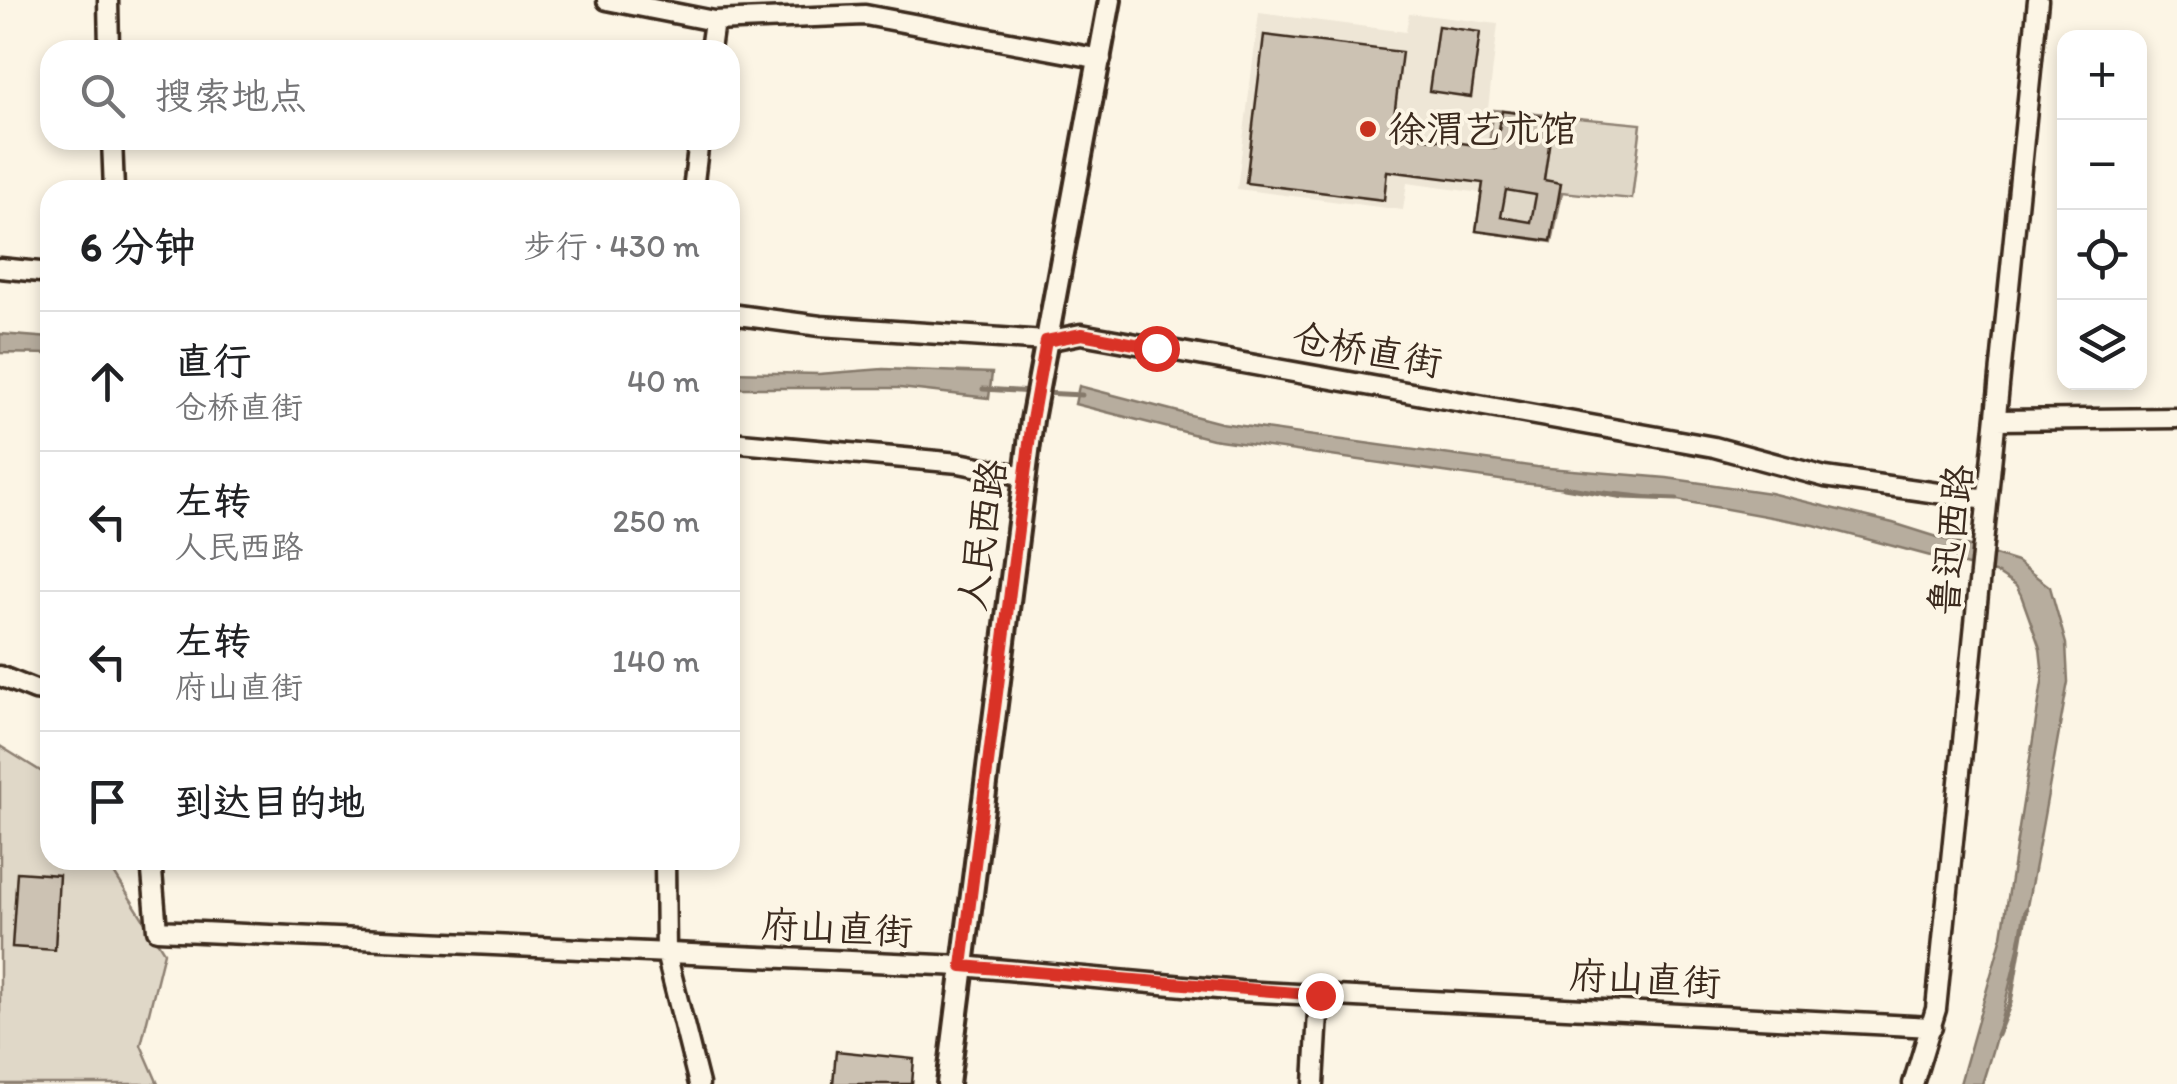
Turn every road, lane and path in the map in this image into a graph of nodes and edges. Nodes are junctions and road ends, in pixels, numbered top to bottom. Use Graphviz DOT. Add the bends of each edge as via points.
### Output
graph roads {
  1 [pos="108,0"];
  2 [pos="607,0"];
  3 [pos="1110,0"];
  4 [pos="2038,0"];
  5 [pos="714,21"];
  6 [pos="110,40"];
  7 [pos="711,40"];
  8 [pos="1101,59"];
  9 [pos="112,150"];
  10 [pos="699,150"];
  11 [pos="114,180"];
  12 [pos="694,180"];
  13 [pos="0,268"];
  14 [pos="40,273"];
  15 [pos="740,315"];
  16 [pos="1046,341"];
  17 [pos="2177,418"];
  18 [pos="1996,420"];
  19 [pos="740,443"];
  20 [pos="1025,476"];
  21 [pos="1987,500"];
  22 [pos="0,676"];
  23 [pos="40,691"];
  24 [pos="152,870"];
  25 [pos="665,870"];
  26 [pos="666,953"];
  27 [pos="962,966"];
  28 [pos="1320,995"];
  29 [pos="1932,1027"];
  30 [pos="698,1084"];
  31 [pos="948,1084"];
  32 [pos="1314,1084"];
  33 [pos="1914,1084"];
  1 -- 6 [label="street"];
  2 -- 5 [label="street"];
  3 -- 8 [label="main road, 人民西路"];
  4 -- 18 [label="street, 鲁迅西路"];
  5 -- 7 [label="street"];
  5 -- 8 [label="street" via="865,16"];
  8 -- 16 [label="main road, 人民西路"];
  9 -- 11 [label="street"];
  10 -- 12 [label="street"];
  13 -- 14 [label="street"];
  15 -- 16 [label="street, 仓桥直街"];
  16 -- 20 [label="main road, 人民西路"];
  16 -- 21 [label="street, 仓桥直街" via="1082,334 1714,447 1825,477"];
  17 -- 18 [label="street"];
  18 -- 21 [label="street, 鲁迅西路"];
  19 -- 20 [label="street" via="959,462"];
  20 -- 27 [label="main road, 人民西路"];
  21 -- 29 [label="street, 鲁迅西路"];
  22 -- 23 [label="street"];
  24 -- 26 [label="street, 府山直街" via="157,930"];
  25 -- 26 [label="street"];
  26 -- 27 [label="street, 府山直街"];
  26 -- 30 [label="street"];
  27 -- 28 [label="street, 府山直街"];
  27 -- 31 [label="main road, 人民西路"];
  28 -- 29 [label="street, 府山直街"];
  28 -- 32 [label="street"];
  29 -- 33 [label="street, 鲁迅西路"];
}
